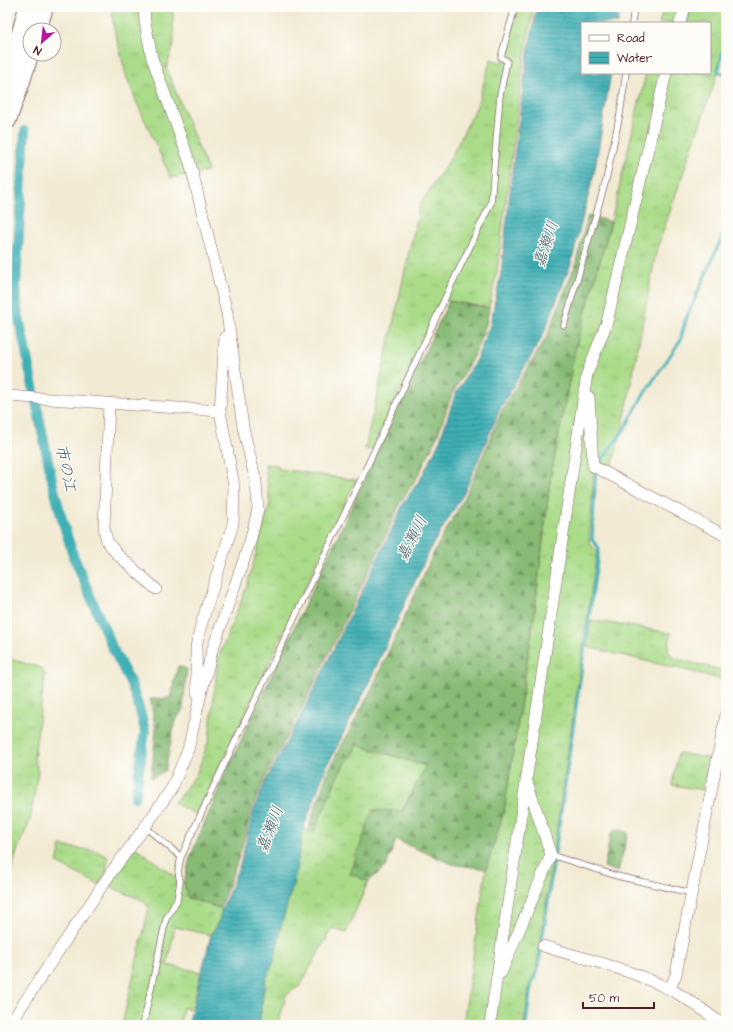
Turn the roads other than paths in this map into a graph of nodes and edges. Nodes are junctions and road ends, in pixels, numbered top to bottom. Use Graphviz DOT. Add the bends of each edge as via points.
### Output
graph roads {
  1 [pos="28,7"];
  2 [pos="44,7"];
  3 [pos="144,7"];
  4 [pos="515,7"];
  5 [pos="634,7"];
  6 [pos="685,7"];
  7 [pos="39,22"];
  8 [pos="632,22"];
  9 [pos="680,22"];
  10 [pos="27,62"];
  11 [pos="626,74"];
  12 [pos="666,74"];
  13 [pos="7,84"];
  14 [pos="7,120"];
  15 [pos="227,313"];
  16 [pos="564,325"];
  17 [pos="587,374"];
  18 [pos="7,396"];
  19 [pos="109,404"];
  20 [pos="220,411"];
  21 [pos="726,536"];
  22 [pos="156,589"];
  23 [pos="198,706"];
  24 [pos="726,714"];
  25 [pos="526,779"];
  26 [pos="145,827"];
  27 [pos="554,856"];
  28 [pos="181,858"];
  29 [pos="692,893"];
  30 [pos="543,946"];
  31 [pos="495,989"];
  32 [pos="670,989"];
  33 [pos="9,1025"];
  34 [pos="143,1025"];
  35 [pos="490,1025"];
  36 [pos="723,1025"];
  1 -- 13 [label="highway"];
  2 -- 7 [label="highway"];
  3 -- 15 [label="street" via="152,58 190,163"];
  4 -- 28 [label="lane" via="501,57 507,61 500,94 491,203"];
  5 -- 8 [label="lane"];
  6 -- 9 [label="street"];
  10 -- 14 [label="highway"];
  11 -- 16 [label="lane" via="606,180"];
  12 -- 17 [label="street" via="607,322"];
  15 -- 20 [label="street"];
  15 -- 23 [label="street" via="243,427 256,482 258,509 250,542 212,651"];
  17 -- 21 [label="street" via="593,466"];
  17 -- 25 [label="street"];
  18 -- 19 [label="street"];
  19 -- 20 [label="street"];
  19 -- 22 [label="street" via="104,528 107,541 116,553"];
  20 -- 23 [label="street" via="234,486 233,524 196,647"];
  23 -- 26 [label="street" via="188,750 172,788"];
  24 -- 29 [label="street"];
  25 -- 27 [label="street"];
  25 -- 31 [label="street"];
  26 -- 28 [label="lane"];
  26 -- 33 [label="street" via="110,874"];
  27 -- 29 [label="lane" via="617,876"];
  27 -- 31 [label="street"];
  28 -- 34 [label="lane" via="177,900 166,919"];
  29 -- 32 [label="street" via="676,974"];
  30 -- 32 [label="street" via="629,972"];
  31 -- 35 [label="street"];
  32 -- 36 [label="street"];
}
